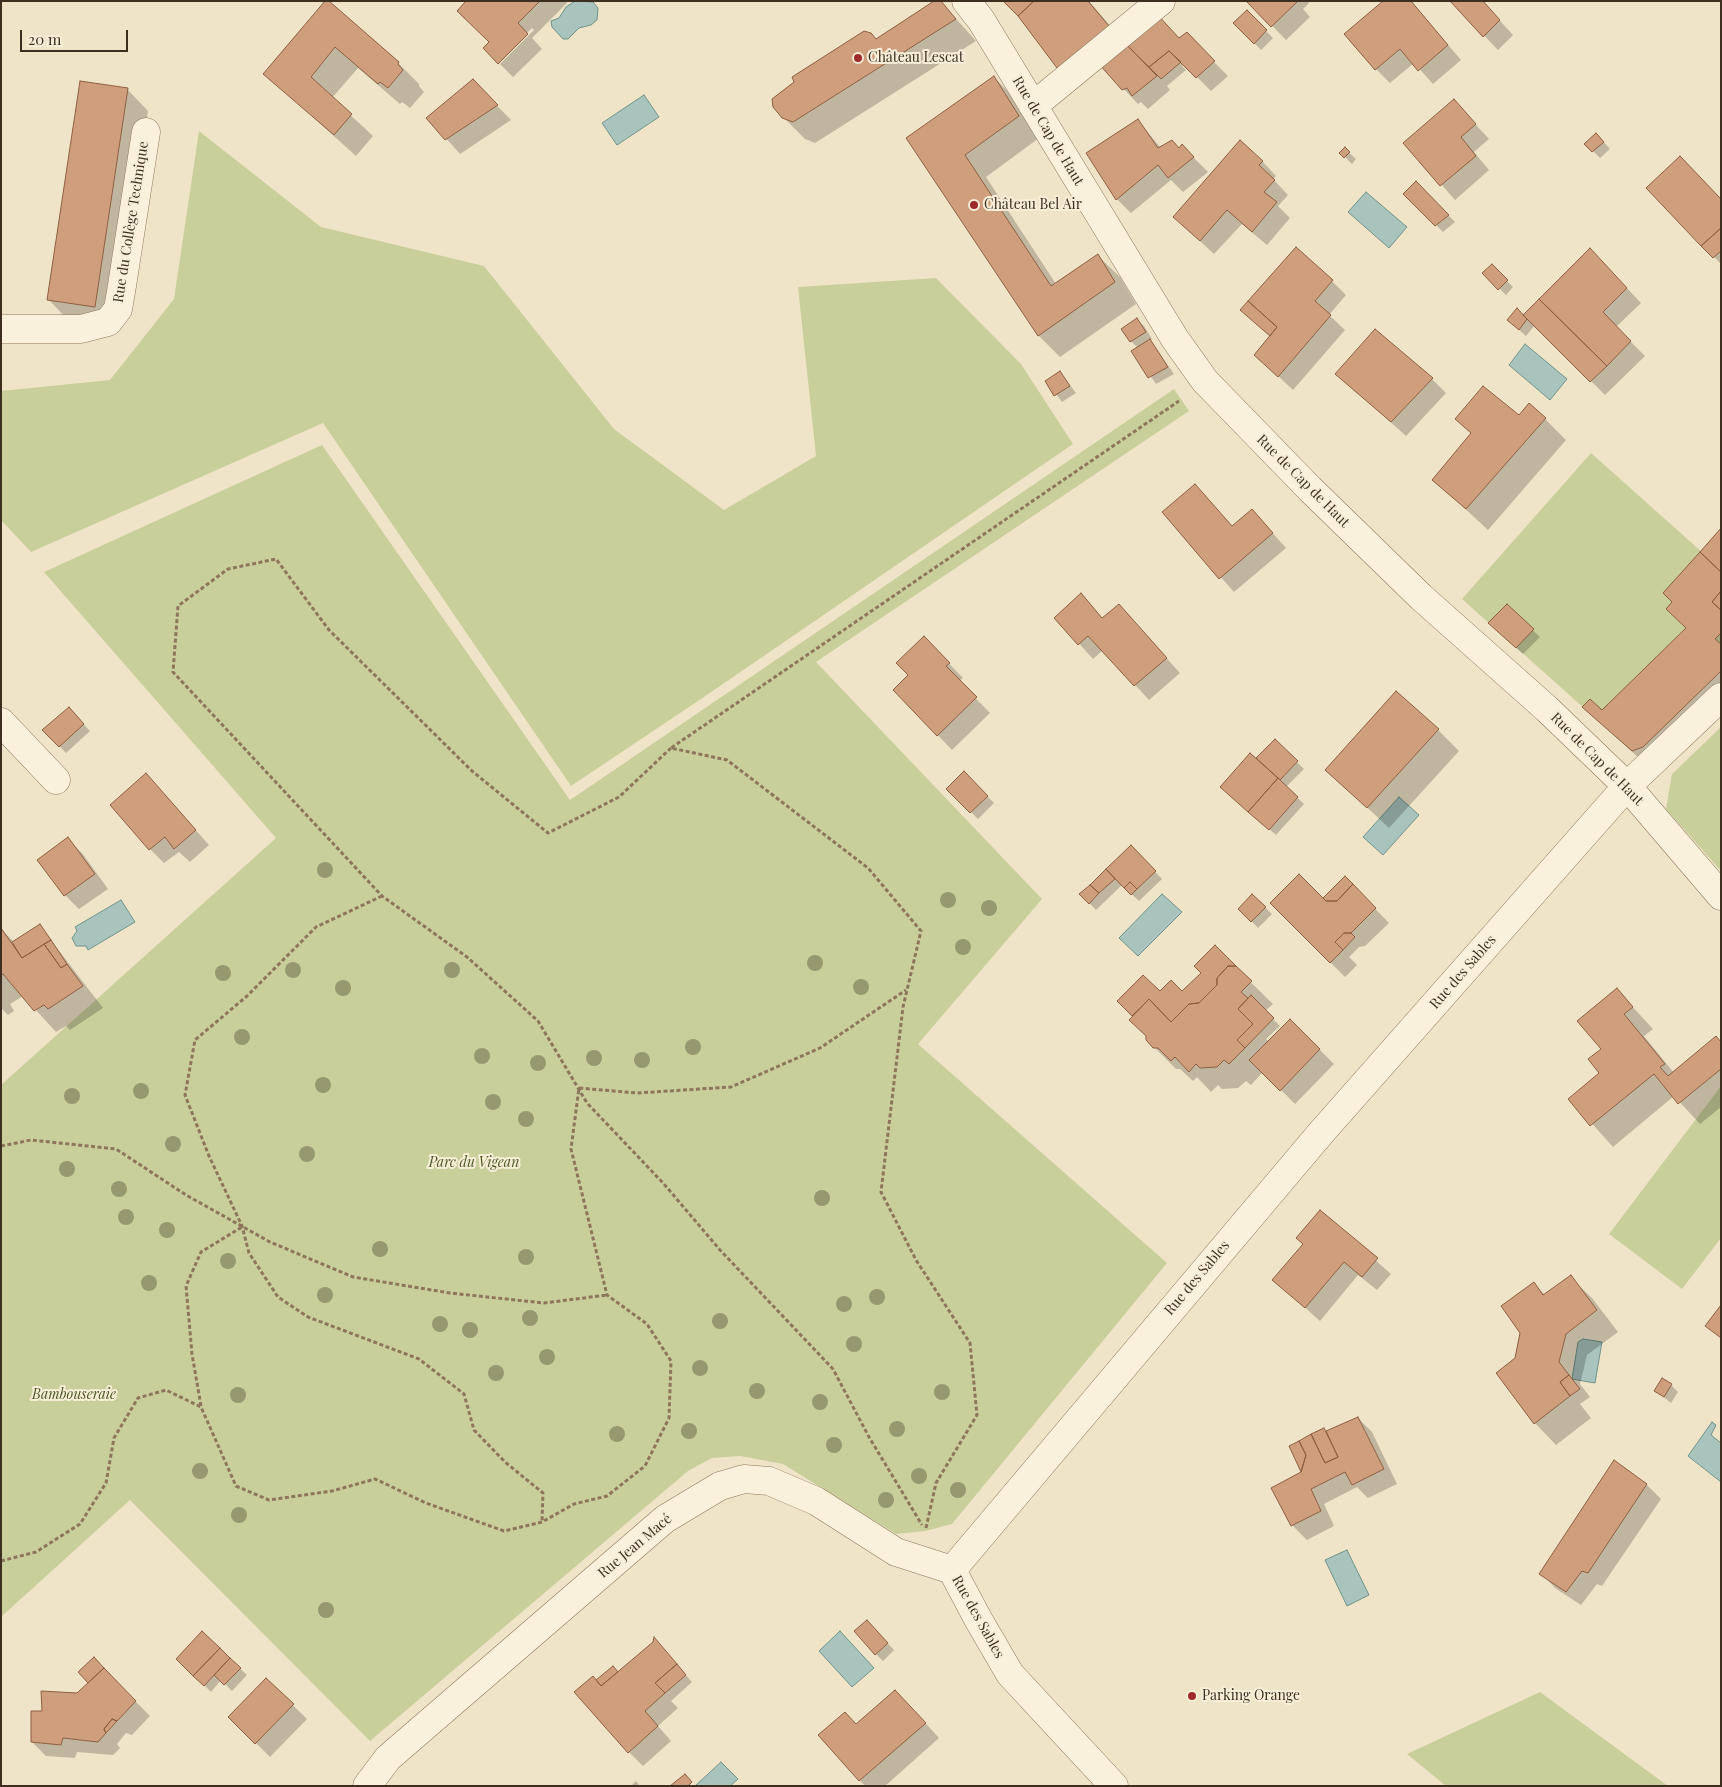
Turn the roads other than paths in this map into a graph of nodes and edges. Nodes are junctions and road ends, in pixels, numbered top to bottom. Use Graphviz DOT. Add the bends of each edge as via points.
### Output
graph roads {
  1 [pos="966,1"];
  2 [pos="1161,1"];
  3 [pos="1032,106"];
  4 [pos="146,132"];
  5 [pos="1,329"];
  6 [pos="1721,696"];
  7 [pos="1,722"];
  8 [pos="56,780"];
  9 [pos="1626,786"];
  10 [pos="1721,896"];
  11 [pos="952,1570"];
  12 [pos="367,1786"];
  13 [pos="1114,1786"];
  1 -- 3 [label="street, Rue de Cap de Haut" via="981,20"];
  2 -- 3 [label="street"];
  3 -- 9 [label="street, Rue de Cap de Haut" via="1176,339 1206,381 1421,597 1547,709"];
  4 -- 5 [label="street, Rue du Collège Technique" via="118,309 108,322 81,329"];
  6 -- 9 [label="street, Rue des Sables"];
  7 -- 8 [label="street"];
  9 -- 10 [label="street, Rue de Cap de Haut"];
  9 -- 11 [label="street, Rue des Sables" via="1288,1170"];
  11 -- 12 [label="street, Rue Jean Macé" via="896,1552 816,1501 769,1481 744,1479 720,1486 665,1519 388,1758"];
  11 -- 13 [label="street, Rue des Sables" via="1010,1674"];
}
